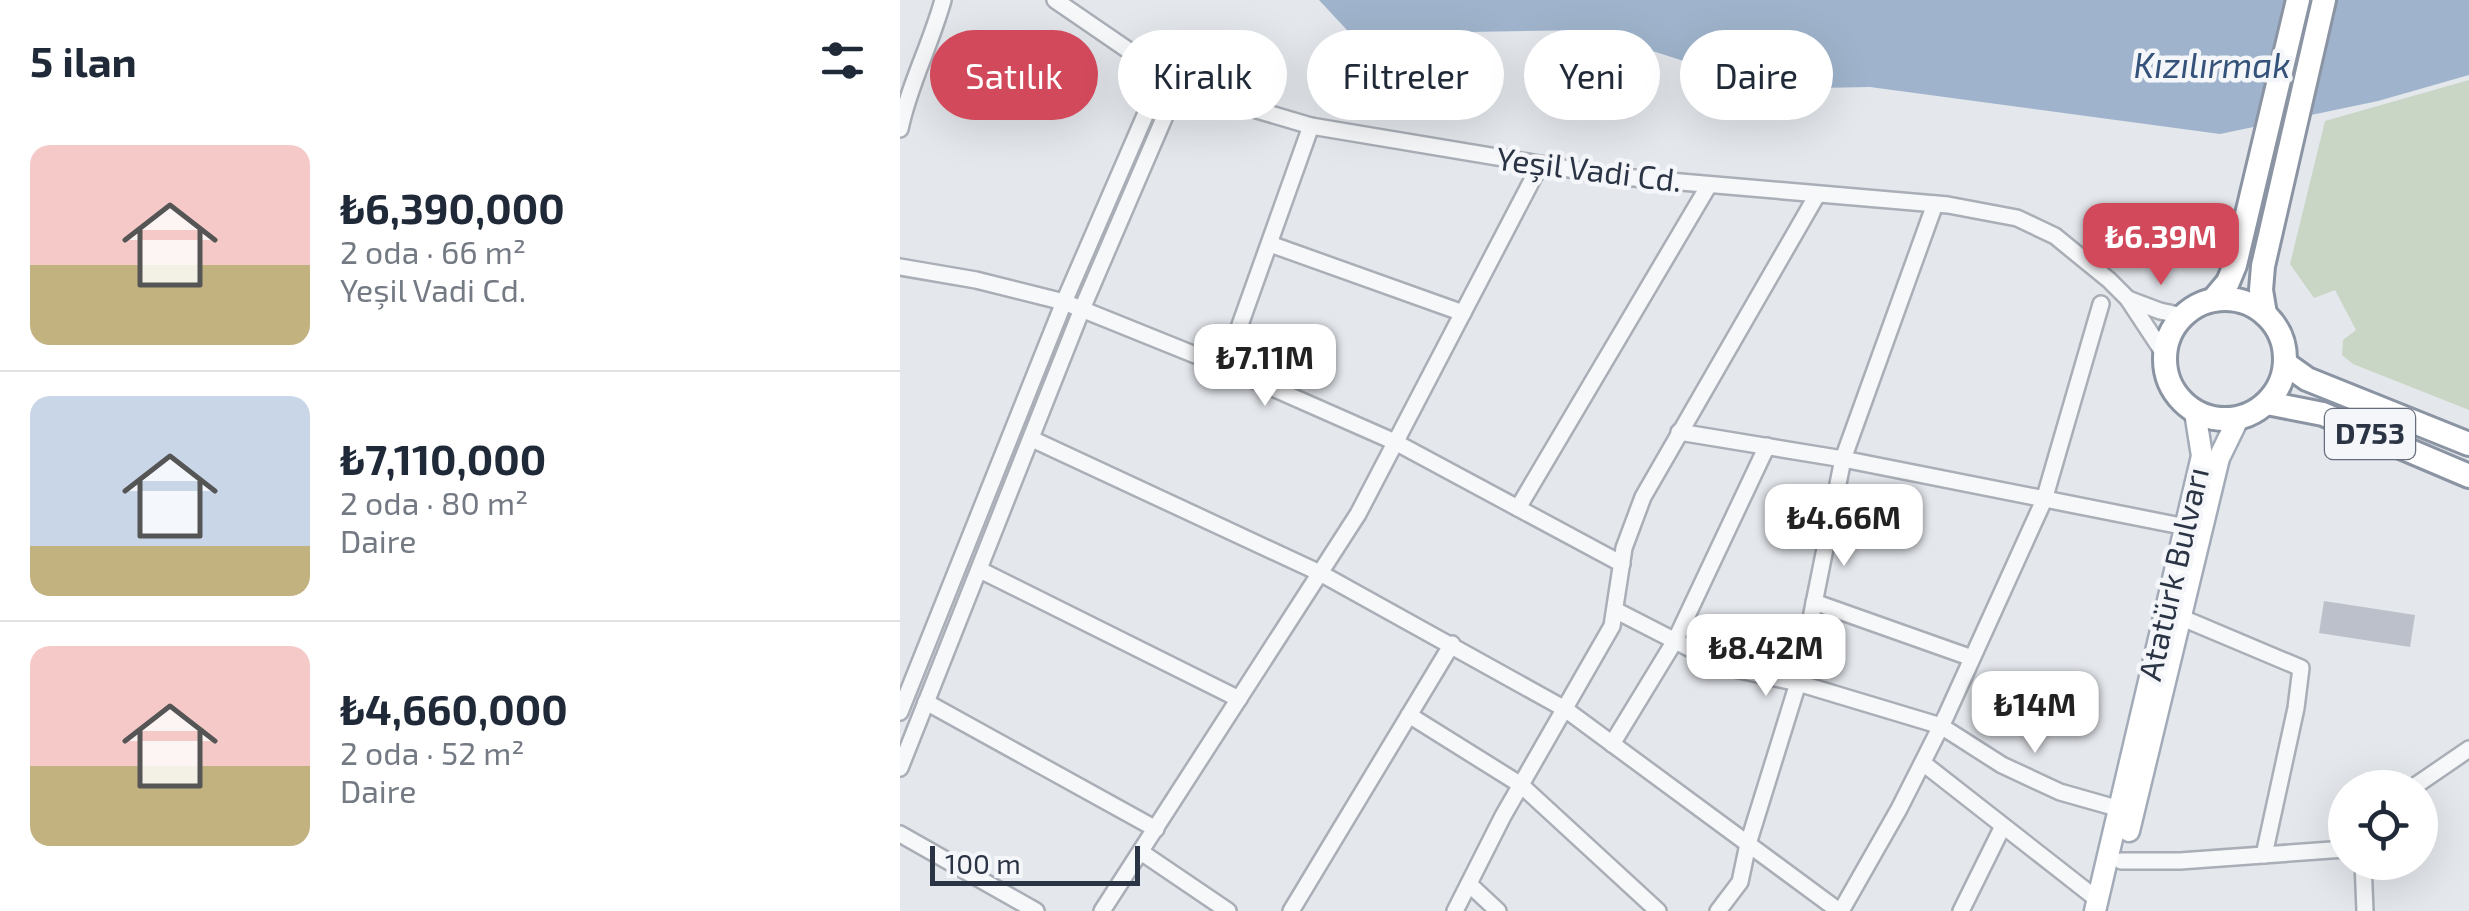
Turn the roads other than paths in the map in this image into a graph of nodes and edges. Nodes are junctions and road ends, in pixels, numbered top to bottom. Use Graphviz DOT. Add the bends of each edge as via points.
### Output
graph roads {
  1 [pos="943,0"];
  2 [pos="1054,0"];
  3 [pos="2298,0"];
  4 [pos="2324,0"];
  5 [pos="1118,43"];
  6 [pos="902,110"];
  7 [pos="1287,119"];
  8 [pos="1143,120"];
  9 [pos="1163,120"];
  10 [pos="1311,126"];
  11 [pos="900,129"];
  12 [pos="1540,165"];
  13 [pos="1709,185"];
  14 [pos="1817,195"];
  15 [pos="1935,204"];
  16 [pos="1270,244"];
  17 [pos="900,268"];
  18 [pos="2128,298"];
  19 [pos="2213,300"];
  20 [pos="1064,302"];
  21 [pos="2101,304"];
  22 [pos="1082,309"];
  23 [pos="1463,312"];
  24 [pos="2265,314"];
  25 [pos="2183,316"];
  26 [pos="2164,355"];
  27 [pos="2286,364"];
  28 [pos="1225,366"];
  29 [pos="2267,403"];
  30 [pos="2194,412"];
  31 [pos="2238,418"];
  32 [pos="1679,432"];
  33 [pos="1032,440"];
  34 [pos="1395,442"];
  35 [pos="2469,444"];
  36 [pos="1767,446"];
  37 [pos="1843,458"];
  38 [pos="2469,476"];
  39 [pos="2044,500"];
  40 [pos="1518,508"];
  41 [pos="2186,527"];
  42 [pos="1622,564"];
  43 [pos="980,570"];
  44 [pos="1320,572"];
  45 [pos="1814,602"];
  46 [pos="1615,610"];
  47 [pos="2180,617"];
  48 [pos="1676,639"];
  49 [pos="1452,644"];
  50 [pos="1972,658"];
  51 [pos="1798,683"];
  52 [pos="1239,699"];
  53 [pos="926,702"];
  54 [pos="1564,709"];
  55 [pos="900,712"];
  56 [pos="1409,714"];
  57 [pos="1942,726"];
  58 [pos="1612,744"];
  59 [pos="2469,749"];
  60 [pos="1922,763"];
  61 [pos="900,768"];
  62 [pos="2438,770"];
  63 [pos="1521,785"];
  64 [pos="2120,809"];
  65 [pos="2003,826"];
  66 [pos="1156,829"];
  67 [pos="900,834"];
  68 [pos="1748,844"];
  69 [pos="2328,849"];
  70 [pos="1141,852"];
  71 [pos="2264,855"];
  72 [pos="2122,861"];
  73 [pos="2364,880"];
  74 [pos="1469,884"];
  75 [pos="2101,907"];
  76 [pos="1036,911"];
  77 [pos="1102,911"];
  78 [pos="1228,911"];
  79 [pos="1291,911"];
  80 [pos="1455,911"];
  81 [pos="1498,911"];
  82 [pos="1658,911"];
  83 [pos="1718,911"];
  84 [pos="1840,911"];
  85 [pos="1960,911"];
  86 [pos="2365,911"];
  1 -- 6 [label="street"];
  2 -- 5 [label="street, Yeşil Vadi Cd."];
  3 -- 19 [label="highway" via="2234,265"];
  4 -- 24 [label="highway" via="2264,266"];
  6 -- 11 [label="street"];
  7 -- 10 [label="street, Yeşil Vadi Cd."];
  8 -- 20 [label="street"];
  9 -- 22 [label="street"];
  10 -- 12 [label="street, Yeşil Vadi Cd."];
  10 -- 16 [label="street"];
  12 -- 13 [label="street, Yeşil Vadi Cd."];
  12 -- 23 [label="street"];
  13 -- 14 [label="street, Yeşil Vadi Cd."];
  13 -- 40 [label="street"];
  14 -- 15 [label="street, Yeşil Vadi Cd."];
  14 -- 32 [label="street"];
  15 -- 18 [label="street, Yeşil Vadi Cd." via="2017,218 2055,236"];
  15 -- 37 [label="street"];
  16 -- 23 [label="street"];
  16 -- 28 [label="street"];
  17 -- 20 [label="street"];
  18 -- 25 [label="street"];
  18 -- 26 [label="street"];
  19 -- 24 [label="highway" via="2246,302"];
  19 -- 25 [label="highway"];
  20 -- 22 [label="street"];
  20 -- 55 [label="street"];
  21 -- 39 [label="street"];
  22 -- 28 [label="street"];
  22 -- 33 [label="street"];
  23 -- 34 [label="street"];
  24 -- 27 [label="highway" via="2279,331"];
  25 -- 26 [label="highway"];
  26 -- 30 [label="highway, Atatürk Bulvarı" via="2172,388"];
  27 -- 29 [label="highway"];
  27 -- 35 [label="highway, D753" via="2307,380"];
  28 -- 34 [label="street"];
  29 -- 31 [label="highway"];
  29 -- 38 [label="highway, D753" via="2323,414"];
  30 -- 31 [label="highway"];
  30 -- 41 [label="main road, Atatürk Bulvarı" via="2202,456"];
  31 -- 47 [label="main road, Atatürk Bulvarı" via="2218,458"];
  32 -- 36 [label="street"];
  32 -- 42 [label="street" via="1642,497"];
  33 -- 43 [label="street"];
  33 -- 44 [label="street"];
  34 -- 40 [label="street"];
  34 -- 44 [label="street"];
  36 -- 37 [label="street"];
  36 -- 48 [label="street"];
  37 -- 39 [label="street"];
  37 -- 45 [label="street"];
  39 -- 41 [label="street"];
  39 -- 50 [label="street"];
  40 -- 42 [label="street"];
  41 -- 64 [label="main road, Atatürk Bulvarı"];
  42 -- 46 [label="street"];
  43 -- 52 [label="street"];
  43 -- 53 [label="street"];
  44 -- 49 [label="street"];
  44 -- 52 [label="street"];
  45 -- 50 [label="street"];
  45 -- 51 [label="street"];
  46 -- 48 [label="street"];
  46 -- 54 [label="street"];
  47 -- 71 [label="street" via="2301,668"];
  47 -- 72 [label="main road, Atatürk Bulvarı"];
  48 -- 51 [label="street" via="1726,667"];
  48 -- 58 [label="street"];
  49 -- 54 [label="street"];
  49 -- 56 [label="street"];
  50 -- 57 [label="street"];
  51 -- 57 [label="street"];
  51 -- 68 [label="street"];
  52 -- 66 [label="street"];
  53 -- 61 [label="street"];
  53 -- 66 [label="street"];
  54 -- 58 [label="street"];
  54 -- 63 [label="street"];
  56 -- 63 [label="street"];
  56 -- 79 [label="street"];
  57 -- 60 [label="street"];
  57 -- 64 [label="street" via="2002,765 2060,792"];
  58 -- 68 [label="street"];
  59 -- 62 [label="street"];
  60 -- 65 [label="street"];
  60 -- 84 [label="street"];
  63 -- 74 [label="street"];
  63 -- 82 [label="street"];
  64 -- 75 [label="main road, Atatürk Bulvarı"];
  65 -- 75 [label="street"];
  65 -- 85 [label="street"];
  66 -- 70 [label="street"];
  67 -- 76 [label="street"];
  68 -- 83 [label="street" via="1740,882"];
  68 -- 84 [label="street"];
  69 -- 71 [label="street"];
  70 -- 77 [label="street"];
  70 -- 78 [label="street"];
  71 -- 72 [label="street"];
  72 -- 75 [label="main road, Atatürk Bulvarı"];
  73 -- 86 [label="street"];
  74 -- 80 [label="street"];
  74 -- 81 [label="street"];
}
